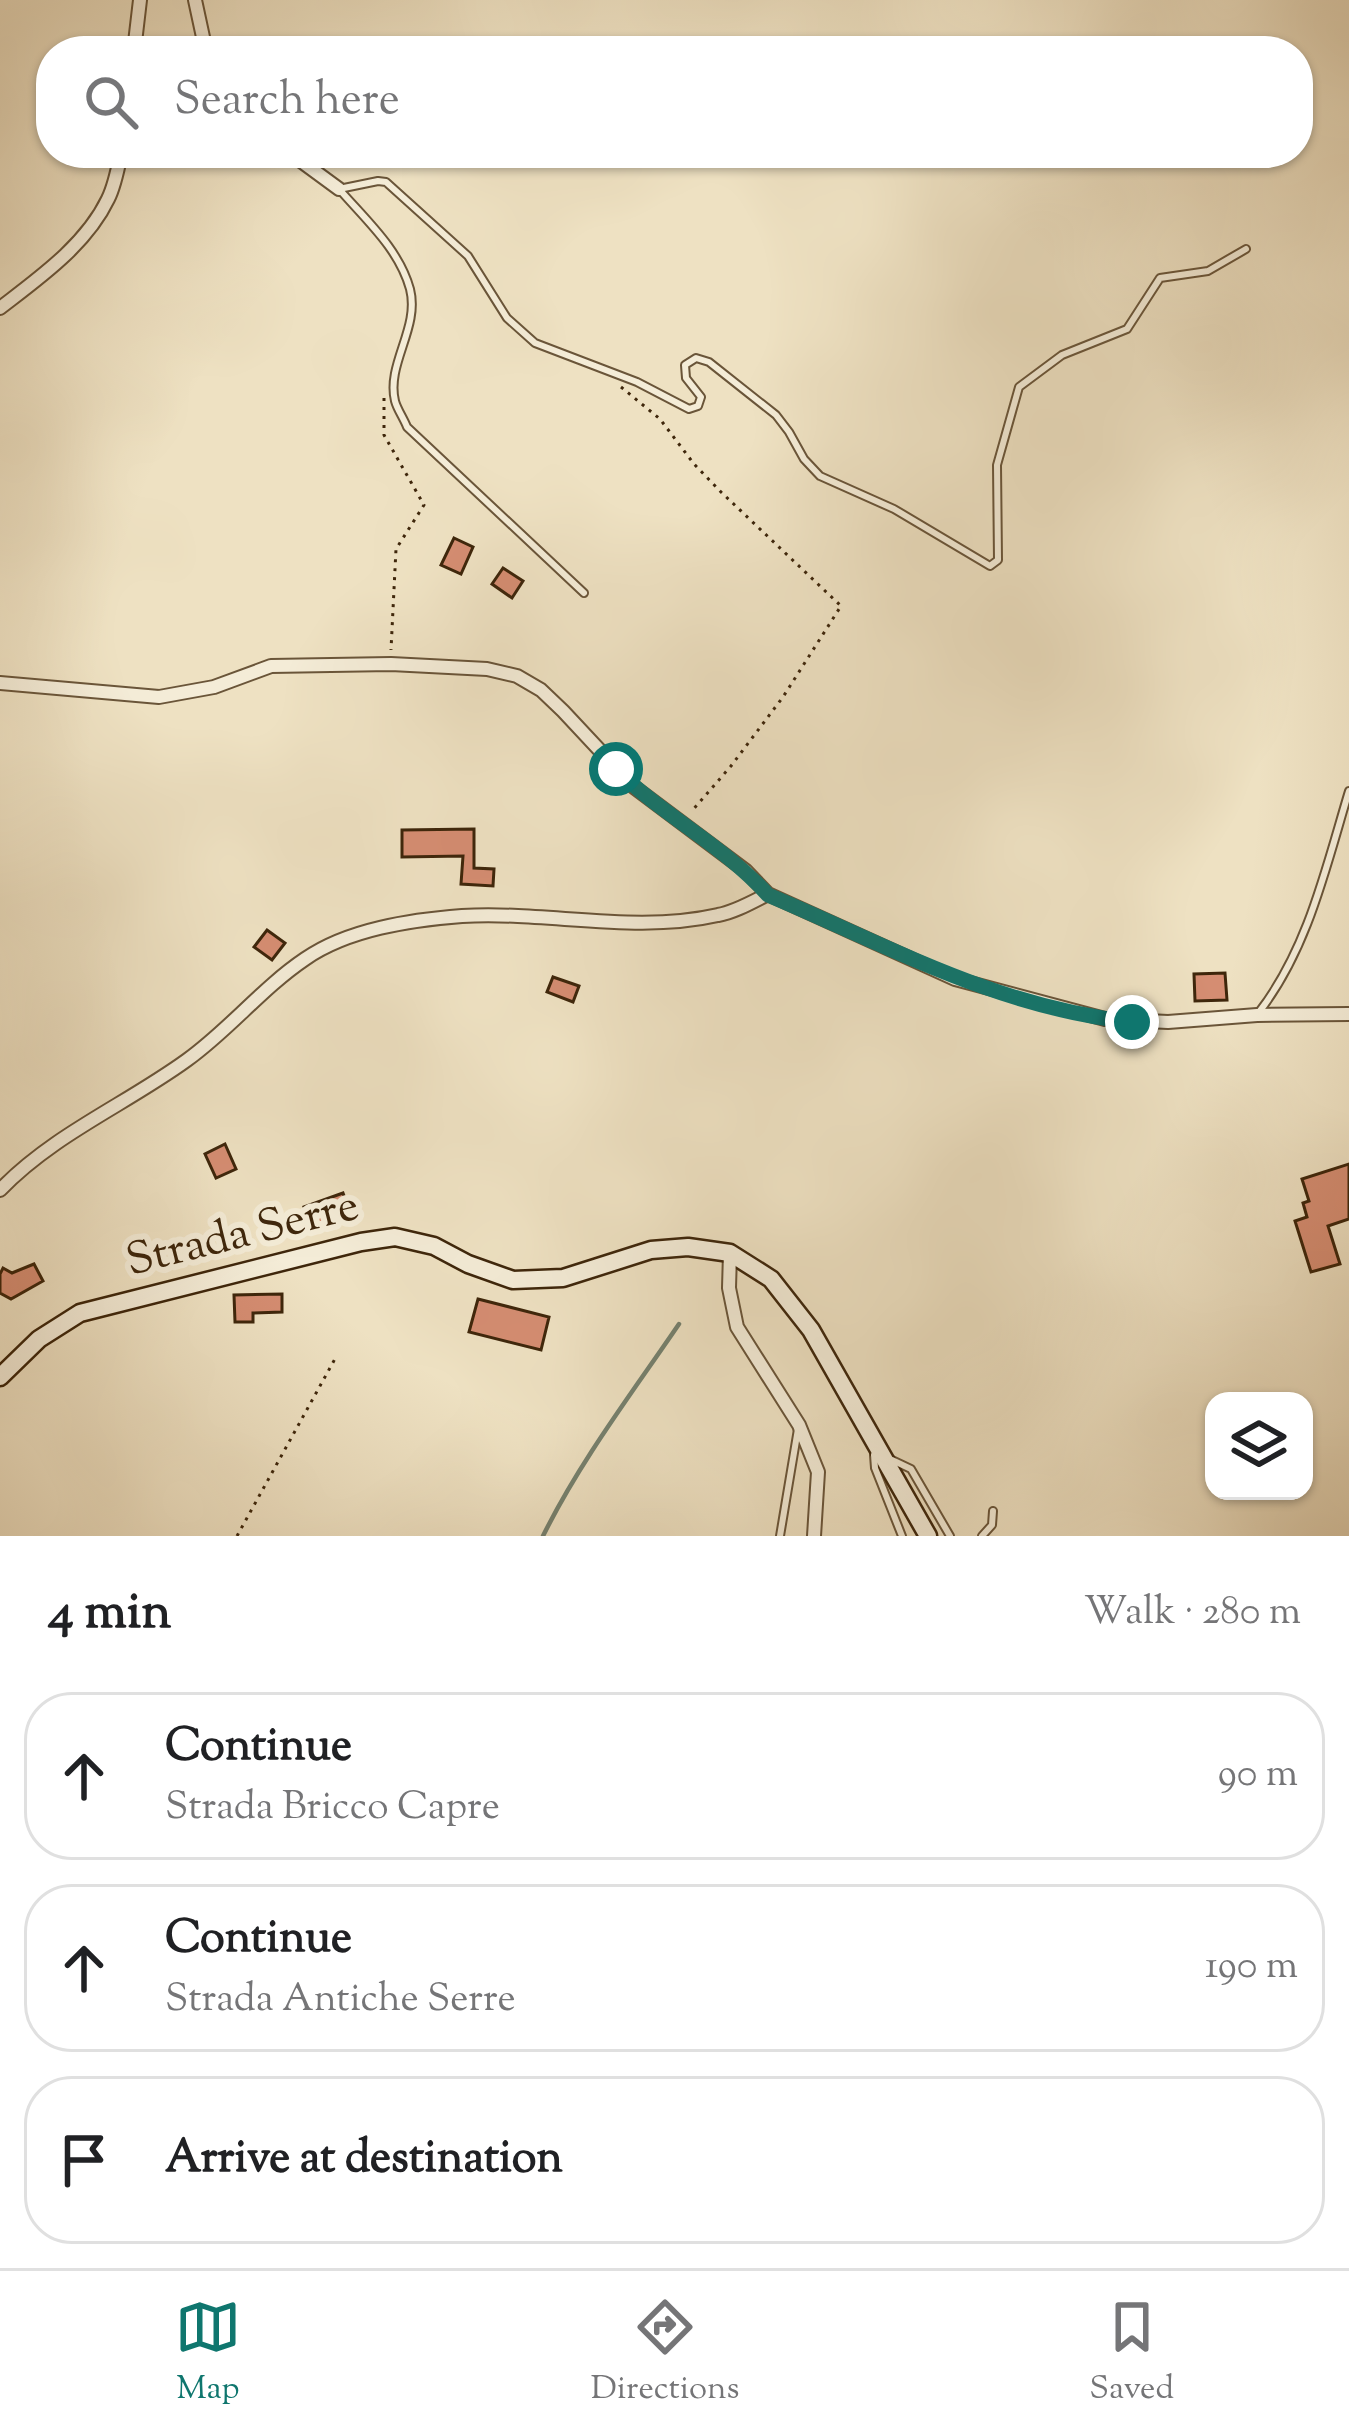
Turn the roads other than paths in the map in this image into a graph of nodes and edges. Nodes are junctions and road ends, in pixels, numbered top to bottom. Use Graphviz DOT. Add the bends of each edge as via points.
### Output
graph roads {
  1 [pos="140,0"];
  2 [pos="195,0"];
  3 [pos="136,36"];
  4 [pos="203,36"];
  5 [pos="117,168"];
  6 [pos="310,168"];
  7 [pos="339,189"];
  8 [pos="1246,249"];
  9 [pos="0,308"];
  10 [pos="584,593"];
  11 [pos="0,682"];
  12 [pos="1349,791"];
  13 [pos="768,895"];
  14 [pos="1349,1014"];
  15 [pos="1257,1015"];
  16 [pos="0,1190"];
  17 [pos="730,1253"];
  18 [pos="0,1377"];
  19 [pos="799,1425"];
  20 [pos="874,1440"];
  21 [pos="884,1457"];
  22 [pos="993,1511"];
  23 [pos="780,1536"];
  24 [pos="814,1536"];
  25 [pos="902,1536"];
  26 [pos="928,1536"];
  27 [pos="950,1536"];
  28 [pos="982,1536"];
  1 -- 3 [label="street"];
  2 -- 4 [label="street"];
  5 -- 9 [label="street" via="98,218"];
  6 -- 7 [label="street"];
  7 -- 8 [label="lane" via="386,182 468,256 507,318 535,344 693,409 701,398 684,369 701,358 776,416 820,476 990,566 998,560 997,465 1019,387 1062,355 1127,329 1160,278 1208,271"];
  7 -- 10 [label="lane" via="396,254 411,292 394,400 407,427"];
  11 -- 13 [label="street" via="160,697 271,667 391,664 517,676 541,690 634,787"];
  12 -- 15 [label="lane" via="1296,951"];
  13 -- 15 [label="street" via="955,979 1065,1010 1132,1022"];
  13 -- 16 [label="street" via="722,915 672,922 466,916 338,942 308,956 188,1060 24,1165"];
  14 -- 15 [label="street"];
  17 -- 18 [label="main road, Strada Serre" via="651,1250 563,1279 513,1280 434,1246 395,1237 361,1242 80,1313"];
  17 -- 19 [label="street" via="737,1327"];
  17 -- 20 [label="main road" via="771,1279 811,1330"];
  19 -- 23 [label="lane"];
  19 -- 24 [label="street" via="818,1472"];
  20 -- 21 [label="main road"];
  20 -- 25 [label="lane" via="875,1468"];
  21 -- 26 [label="main road"];
  21 -- 27 [label="lane" via="911,1469"];
  22 -- 28 [label="lane"];
}
